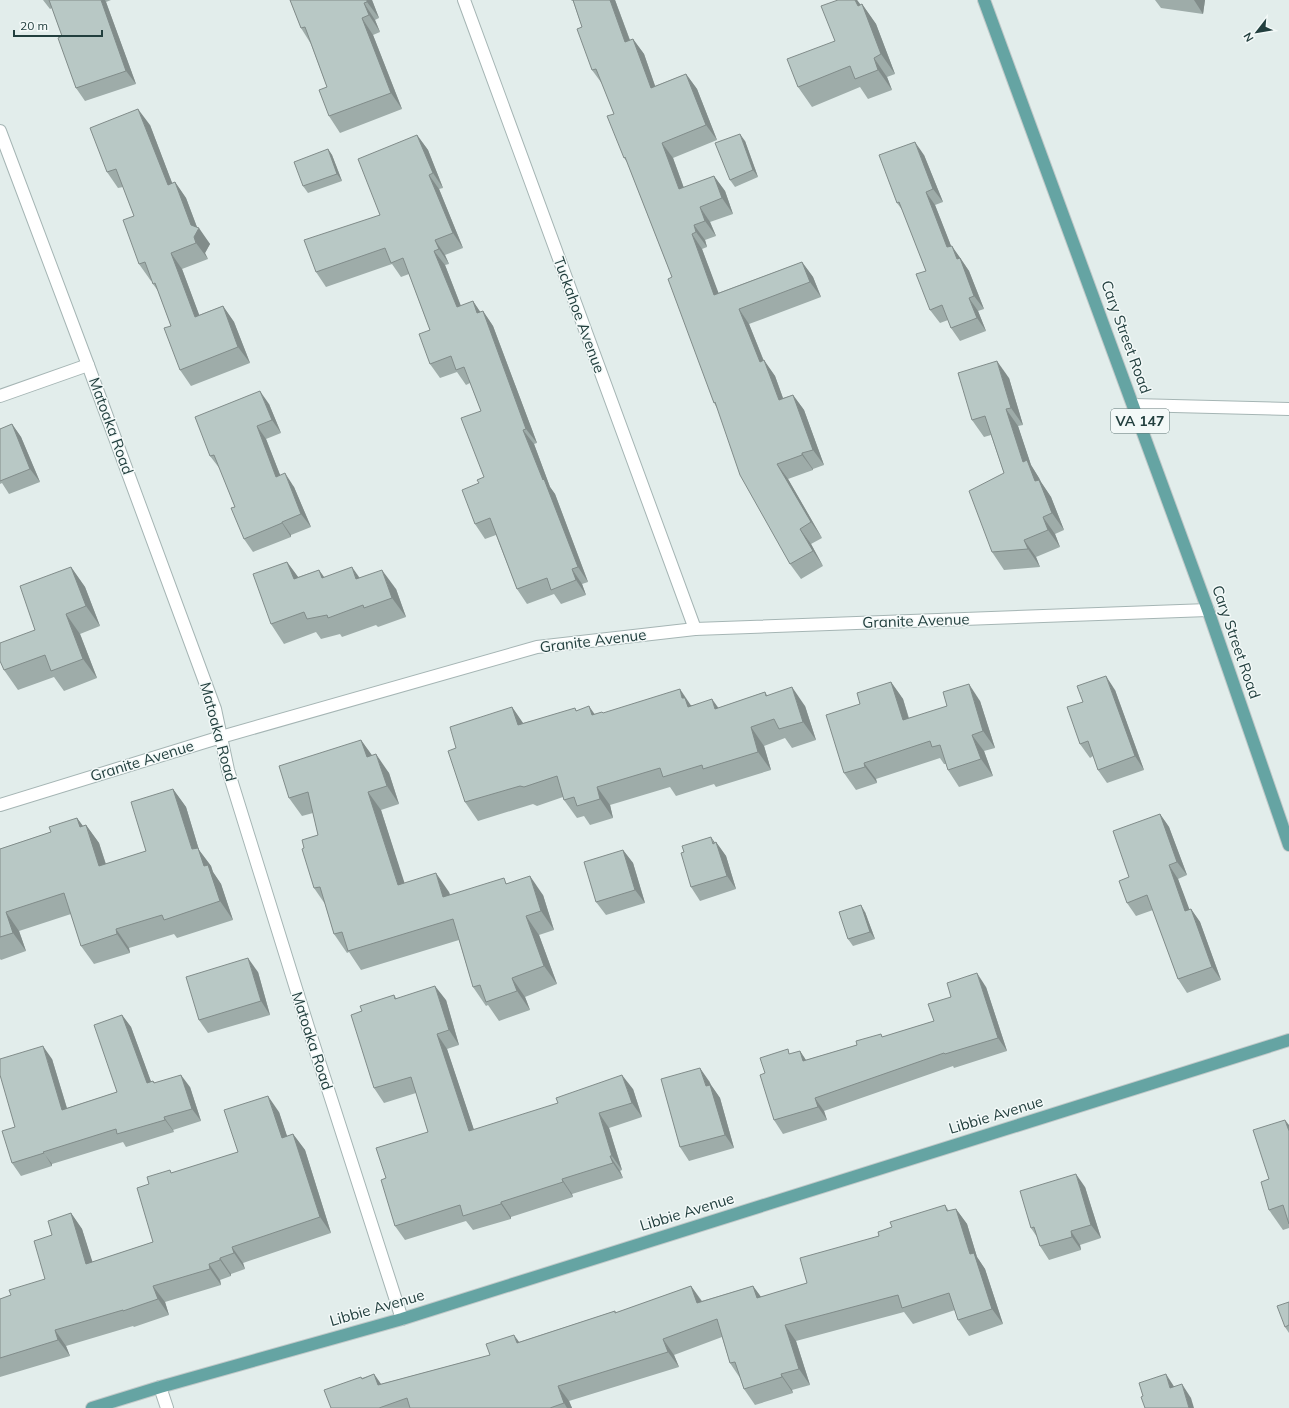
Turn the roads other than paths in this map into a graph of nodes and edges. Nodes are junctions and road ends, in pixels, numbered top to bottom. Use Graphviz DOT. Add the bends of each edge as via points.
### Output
graph roads {
  1 [pos="464,0"];
  2 [pos="984,0"];
  3 [pos="0,131"];
  4 [pos="88,365"];
  5 [pos="0,396"];
  6 [pos="1134,405"];
  7 [pos="1289,409"];
  8 [pos="1208,610"];
  9 [pos="695,629"];
  10 [pos="221,737"];
  11 [pos="0,805"];
  12 [pos="1289,845"];
  13 [pos="1289,1040"];
  14 [pos="402,1319"];
  15 [pos="160,1387"];
  16 [pos="92,1408"];
  17 [pos="167,1408"];
  1 -- 9 [label="street, Tuckahoe Avenue"];
  2 -- 6 [label="main road, Cary Street Road / VA 147"];
  3 -- 4 [label="street, Matoaka Road"];
  4 -- 5 [label="street"];
  4 -- 10 [label="street, Matoaka Road" via="215,709"];
  6 -- 7 [label="street"];
  6 -- 8 [label="main road, Cary Street Road / VA 147"];
  8 -- 9 [label="street, Granite Avenue"];
  8 -- 12 [label="main road, Cary Street Road / VA 147"];
  9 -- 10 [label="street, Granite Avenue" via="537,647"];
  10 -- 11 [label="street, Granite Avenue"];
  10 -- 14 [label="street, Matoaka Road" via="228,770 305,1020"];
  13 -- 14 [label="main road, Libbie Avenue"];
  14 -- 15 [label="main road, Libbie Avenue"];
  15 -- 16 [label="main road, Libbie Avenue"];
  15 -- 17 [label="street"];
}
